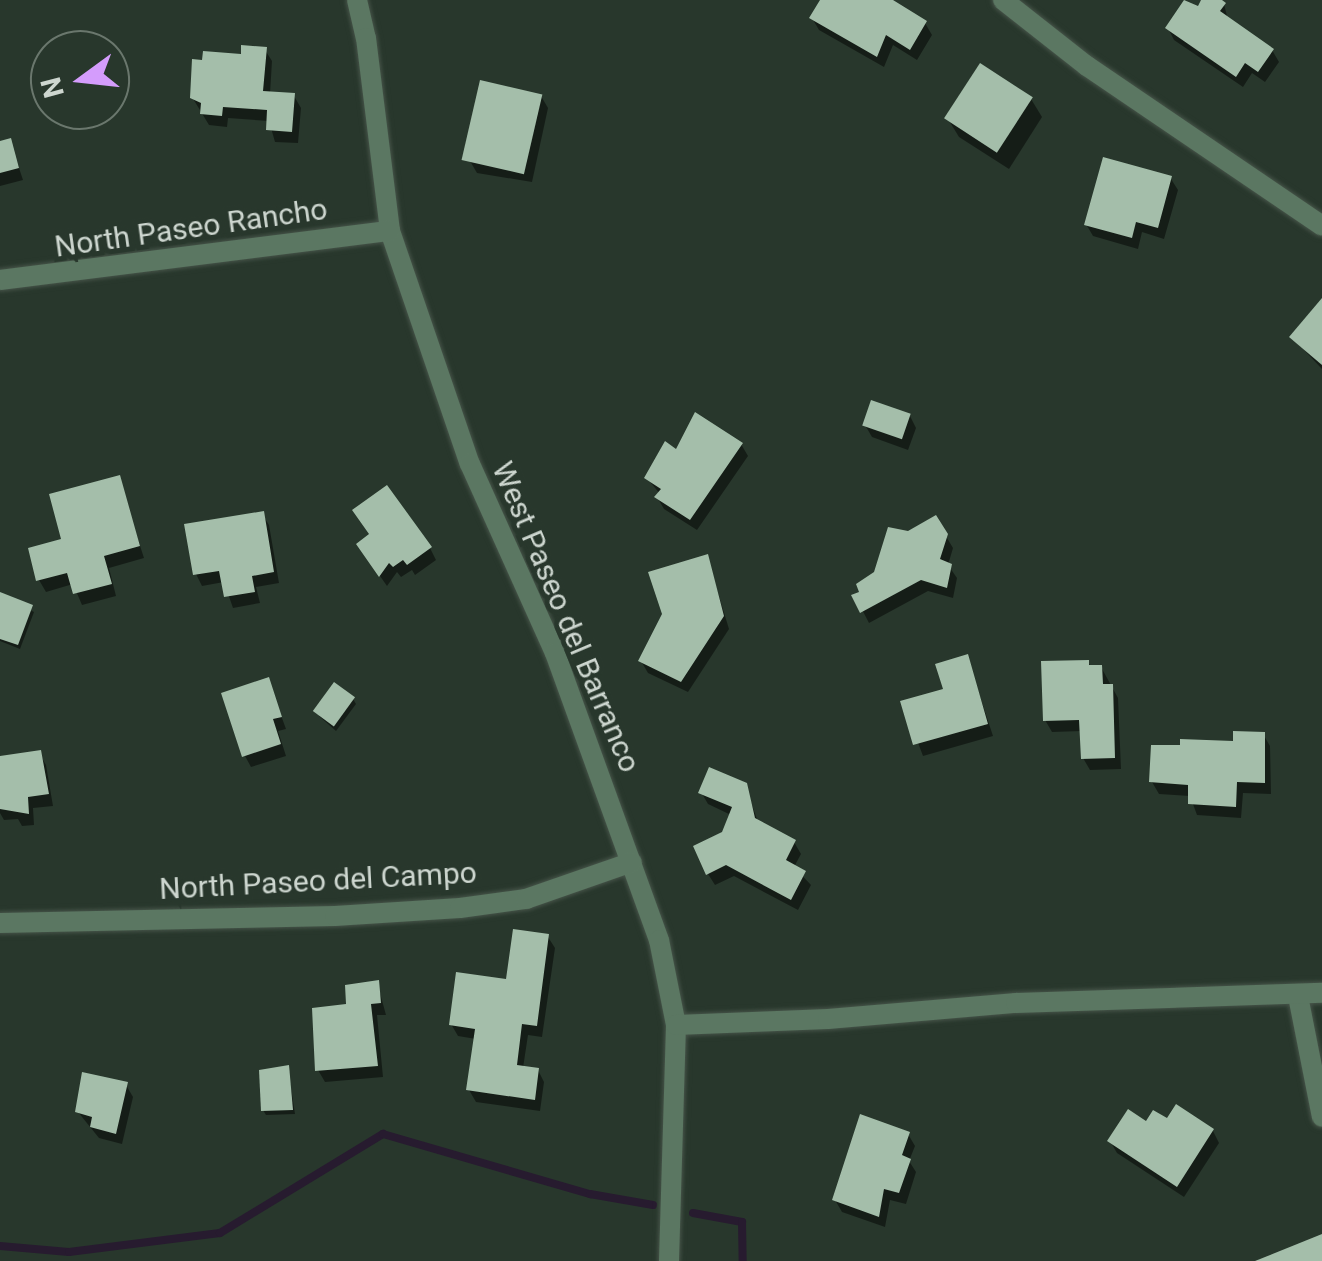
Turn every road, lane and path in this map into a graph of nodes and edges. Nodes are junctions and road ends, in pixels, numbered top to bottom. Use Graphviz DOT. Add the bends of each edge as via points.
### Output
graph roads {
  1 [pos="357,0"];
  2 [pos="1003,0"];
  3 [pos="1322,226"];
  4 [pos="390,232"];
  5 [pos="0,280"];
  6 [pos="632,862"];
  7 [pos="0,923"];
  8 [pos="1322,993"];
  9 [pos="1298,996"];
  10 [pos="676,1025"];
  11 [pos="1322,1117"];
  12 [pos="669,1261"];
  1 -- 4 [label="street, West Paseo del Barranco"];
  2 -- 3 [label="street" via="1087,66"];
  4 -- 5 [label="street, North Paseo Rancho"];
  4 -- 6 [label="street, West Paseo del Barranco" via="470,464 555,653"];
  6 -- 7 [label="street, North Paseo del Campo" via="526,898 460,908"];
  6 -- 10 [label="street, West Paseo del Barranco" via="659,940"];
  8 -- 9 [label="street"];
  9 -- 10 [label="street" via="1016,1003"];
  9 -- 11 [label="street"];
  10 -- 12 [label="street, West Paseo del Barranco"];
}
